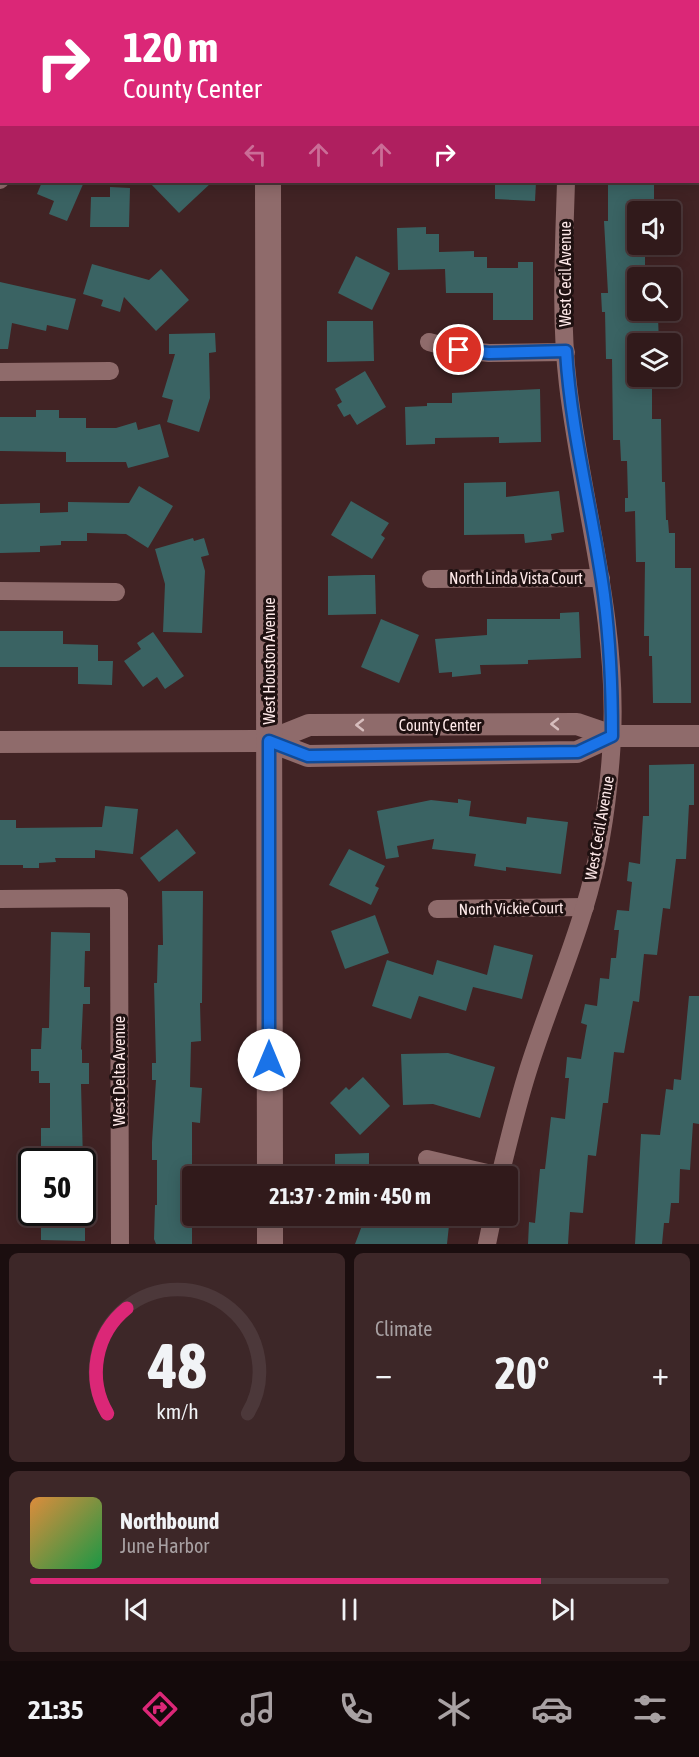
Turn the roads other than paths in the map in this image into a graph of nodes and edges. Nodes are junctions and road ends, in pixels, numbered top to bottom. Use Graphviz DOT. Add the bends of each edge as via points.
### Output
graph roads {
  1 [pos="268,183"];
  2 [pos="566,183"];
  3 [pos="429,342"];
  4 [pos="566,351"];
  5 [pos="110,371"];
  6 [pos="0,372"];
  7 [pos="601,578"];
  8 [pos="431,579"];
  9 [pos="0,591"];
  10 [pos="116,592"];
  11 [pos="612,736"];
  12 [pos="699,736"];
  13 [pos="269,741"];
  14 [pos="0,742"];
  15 [pos="0,898"];
  16 [pos="585,907"];
  17 [pos="437,909"];
  18 [pos="427,1159"];
  19 [pos="270,1166"];
  20 [pos="457,1166"];
  21 [pos="503,1166"];
  22 [pos="270,1226"];
  23 [pos="491,1226"];
  24 [pos="120,1244"];
  25 [pos="270,1244"];
  26 [pos="487,1244"];
  1 -- 13 [label="main road, West Houston Avenue"];
  2 -- 4 [label="street, West Cecil Avenue"];
  3 -- 4 [label="street" via="489,353"];
  4 -- 7 [label="street, West Cecil Avenue" via="579,458"];
  5 -- 6 [label="street"];
  7 -- 8 [label="street, North Linda Vista Court"];
  7 -- 11 [label="street, West Cecil Avenue" via="612,669"];
  9 -- 10 [label="street"];
  11 -- 12 [label="street, County Center"];
  11 -- 13 [label="street, County Center, one-way" via="577,724 309,725"];
  11 -- 13 [label="street, County Center" via="578,752 308,756"];
  11 -- 16 [label="street, West Cecil Avenue" via="605,808"];
  13 -- 14 [label="street, County Center"];
  13 -- 19 [label="main road, West Houston Avenue"];
  15 -- 24 [label="street, West Delta Avenue" via="119,898"];
  16 -- 17 [label="street, North Vickie Court"];
  16 -- 21 [label="street, West Cecil Avenue" via="526,1077"];
  18 -- 20 [label="street"];
  22 -- 25 [label="main road"];
  23 -- 26 [label="street"];
}
